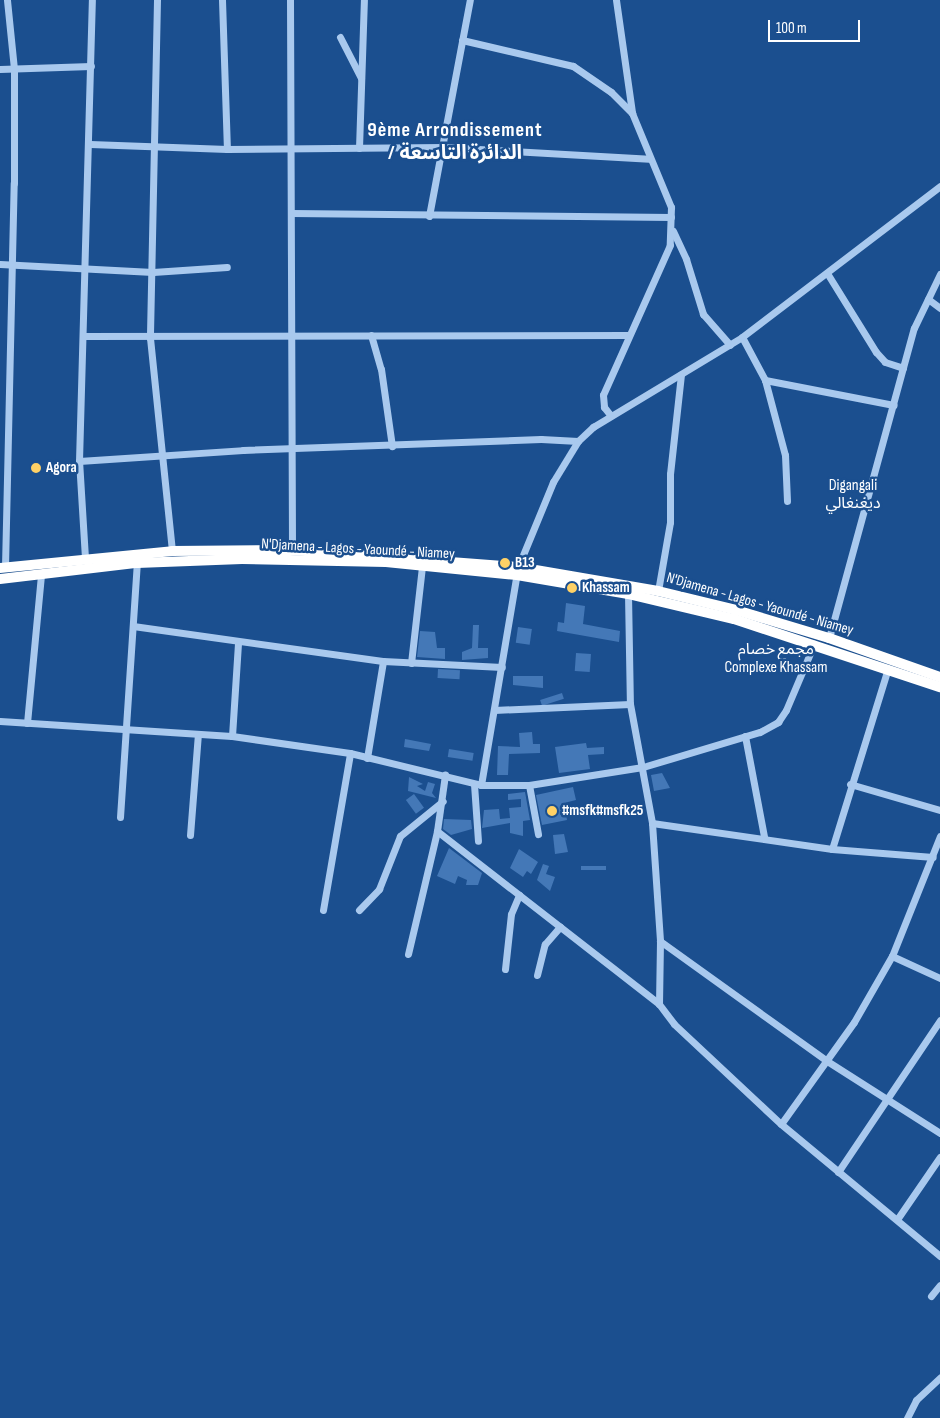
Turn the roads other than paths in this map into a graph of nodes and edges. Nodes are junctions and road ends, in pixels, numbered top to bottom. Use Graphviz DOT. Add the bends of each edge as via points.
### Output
graph roads {
  1 [pos="7,0"];
  2 [pos="92,0"];
  3 [pos="157,0"];
  4 [pos="222,0"];
  5 [pos="290,0"];
  6 [pos="364,0"];
  7 [pos="470,0"];
  8 [pos="616,0"];
  9 [pos="340,37"];
  10 [pos="462,40"];
  11 [pos="91,66"];
  12 [pos="0,69"];
  13 [pos="14,69"];
  14 [pos="361,79"];
  15 [pos="632,113"];
  16 [pos="90,144"];
  17 [pos="156,147"];
  18 [pos="443,147"];
  19 [pos="359,148"];
  20 [pos="227,149"];
  21 [pos="289,149"];
  22 [pos="649,159"];
  23 [pos="940,186"];
  24 [pos="291,213"];
  25 [pos="429,216"];
  26 [pos="671,217"];
  27 [pos="672,231"];
  28 [pos="0,264"];
  29 [pos="12,266"];
  30 [pos="84,266"];
  31 [pos="227,267"];
  32 [pos="153,272"];
  33 [pos="827,273"];
  34 [pos="940,274"];
  35 [pos="928,299"];
  36 [pos="940,308"];
  37 [pos="629,335"];
  38 [pos="83,336"];
  39 [pos="292,336"];
  40 [pos="372,336"];
  41 [pos="742,337"];
  42 [pos="150,338"];
  43 [pos="730,344"];
  44 [pos="4,349"];
  45 [pos="903,368"];
  46 [pos="680,375"];
  47 [pos="765,380"];
  48 [pos="894,405"];
  49 [pos="611,416"];
  50 [pos="3,426"];
  51 [pos="578,441"];
  52 [pos="392,446"];
  53 [pos="292,448"];
  54 [pos="162,454"];
  55 [pos="80,462"];
  56 [pos="787,501"];
  57 [pos="292,550"];
  58 [pos="172,551"];
  59 [pos="85,558"];
  60 [pos="137,563"];
  61 [pos="422,566"];
  62 [pos="3,568"];
  63 [pos="517,571"];
  64 [pos="41,574"];
  65 [pos="0,580"];
  66 [pos="658,591"];
  67 [pos="628,594"];
  68 [pos="133,626"];
  69 [pos="829,638"];
  70 [pos="238,644"];
  71 [pos="814,644"];
  72 [pos="383,661"];
  73 [pos="411,663"];
  74 [pos="502,666"];
  75 [pos="888,668"];
  76 [pos="940,677"];
  77 [pos="940,687"];
  78 [pos="630,704"];
  79 [pos="494,710"];
  80 [pos="0,721"];
  81 [pos="27,723"];
  82 [pos="125,728"];
  83 [pos="198,734"];
  84 [pos="232,736"];
  85 [pos="745,736"];
  86 [pos="350,753"];
  87 [pos="367,758"];
  88 [pos="643,767"];
  89 [pos="445,775"];
  90 [pos="478,784"];
  91 [pos="850,784"];
  92 [pos="529,785"];
  93 [pos="443,801"];
  94 [pos="940,810"];
  95 [pos="120,817"];
  96 [pos="652,823"];
  97 [pos="437,831"];
  98 [pos="538,834"];
  99 [pos="190,835"];
  100 [pos="764,836"];
  101 [pos="940,836"];
  102 [pos="478,841"];
  103 [pos="832,849"];
  104 [pos="933,857"];
  105 [pos="519,895"];
  106 [pos="324,910"];
  107 [pos="359,910"];
  108 [pos="560,927"];
  109 [pos="660,941"];
  110 [pos="408,954"];
  111 [pos="892,956"];
  112 [pos="505,969"];
  113 [pos="537,975"];
  114 [pos="940,978"];
  115 [pos="659,1004"];
  116 [pos="940,1020"];
  117 [pos="827,1061"];
  118 [pos="886,1100"];
  119 [pos="781,1124"];
  120 [pos="940,1132"];
  121 [pos="940,1157"];
  122 [pos="838,1172"];
  123 [pos="898,1218"];
  124 [pos="940,1256"];
  125 [pos="940,1286"];
  126 [pos="931,1296"];
  127 [pos="940,1378"];
  128 [pos="907,1418"];
  1 -- 13 [label="street"];
  2 -- 11 [label="street"];
  3 -- 17 [label="street"];
  4 -- 20 [label="street"];
  5 -- 21 [label="street"];
  6 -- 14 [label="street"];
  7 -- 10 [label="street"];
  8 -- 15 [label="street"];
  9 -- 14 [label="street"];
  10 -- 15 [label="street" via="573,66"];
  10 -- 18 [label="street"];
  11 -- 13 [label="street"];
  11 -- 16 [label="street"];
  12 -- 13 [label="street"];
  13 -- 29 [label="street"];
  14 -- 19 [label="street"];
  15 -- 22 [label="street"];
  16 -- 17 [label="street"];
  16 -- 30 [label="street"];
  17 -- 20 [label="street"];
  17 -- 32 [label="street"];
  18 -- 19 [label="street"];
  18 -- 22 [label="street"];
  18 -- 25 [label="street"];
  19 -- 21 [label="street"];
  20 -- 21 [label="street"];
  21 -- 24 [label="street"];
  22 -- 26 [label="street" via="671,207"];
  23 -- 33 [label="street"];
  24 -- 25 [label="street"];
  24 -- 39 [label="street"];
  25 -- 26 [label="street"];
  26 -- 27 [label="street"];
  27 -- 37 [label="street" via="664,259"];
  27 -- 43 [label="street" via="686,259 703,314"];
  28 -- 29 [label="street"];
  29 -- 30 [label="street"];
  29 -- 44 [label="street"];
  30 -- 32 [label="street"];
  30 -- 38 [label="street"];
  31 -- 32 [label="street"];
  32 -- 42 [label="street"];
  33 -- 41 [label="street"];
  33 -- 45 [label="street" via="876,352 885,362"];
  34 -- 35 [label="street"];
  35 -- 36 [label="street"];
  35 -- 45 [label="street" via="914,328"];
  37 -- 40 [label="street"];
  37 -- 49 [label="street" via="603,396 604,407"];
  38 -- 42 [label="street"];
  38 -- 55 [label="street"];
  39 -- 40 [label="street"];
  39 -- 42 [label="street"];
  39 -- 53 [label="street"];
  40 -- 52 [label="street" via="381,369"];
  41 -- 43 [label="street"];
  41 -- 47 [label="street"];
  42 -- 54 [label="street"];
  43 -- 46 [label="street"];
  44 -- 50 [label="street"];
  45 -- 48 [label="street"];
  46 -- 49 [label="street"];
  46 -- 66 [label="street" via="670,474 670,522"];
  47 -- 48 [label="street"];
  47 -- 56 [label="street" via="785,455"];
  48 -- 69 [label="street"];
  49 -- 51 [label="street"];
  50 -- 62 [label="street"];
  51 -- 52 [label="street" via="541,439"];
  51 -- 63 [label="street" via="553,482"];
  52 -- 53 [label="street"];
  53 -- 54 [label="street"];
  53 -- 57 [label="street"];
  54 -- 55 [label="street"];
  54 -- 58 [label="street"];
  55 -- 59 [label="street"];
  57 -- 58 [label="highway, N'Djamena - Lagos - Yaoundé - Niamey"];
  57 -- 63 [label="highway, N'Djamena - Lagos - Yaoundé - Niamey"];
  58 -- 59 [label="highway, N'Djamena - Lagos - Yaoundé - Niamey"];
  59 -- 62 [label="highway, N'Djamena - Lagos - Yaoundé - Niamey"];
  60 -- 61 [label="highway, N'Djamena - Lagos - Yaoundé - Niamey" via="303,560"];
  60 -- 64 [label="highway, N'Djamena - Lagos - Yaoundé - Niamey"];
  60 -- 68 [label="street"];
  61 -- 63 [label="highway, N'Djamena - Lagos - Yaoundé - Niamey"];
  61 -- 73 [label="street"];
  63 -- 66 [label="highway, N'Djamena - Lagos - Yaoundé - Niamey"];
  63 -- 67 [label="highway, N'Djamena - Lagos - Yaoundé - Niamey"];
  63 -- 74 [label="street"];
  64 -- 65 [label="highway, N'Djamena - Lagos - Yaoundé - Niamey"];
  64 -- 81 [label="street"];
  66 -- 69 [label="highway, N'Djamena - Lagos - Yaoundé - Niamey"];
  67 -- 71 [label="highway, N'Djamena - Lagos - Yaoundé - Niamey" via="734,619"];
  67 -- 78 [label="street"];
  68 -- 70 [label="street"];
  68 -- 82 [label="street"];
  69 -- 76 [label="highway, N'Djamena - Lagos - Yaoundé - Niamey"];
  70 -- 72 [label="street"];
  70 -- 84 [label="street"];
  71 -- 75 [label="highway, N'Djamena - Lagos - Yaoundé - Niamey"];
  71 -- 85 [label="street" via="778,722"];
  72 -- 73 [label="street"];
  72 -- 87 [label="street"];
  73 -- 74 [label="street"];
  74 -- 79 [label="street"];
  75 -- 77 [label="highway, N'Djamena - Lagos - Yaoundé - Niamey"];
  75 -- 91 [label="street"];
  78 -- 79 [label="street"];
  78 -- 88 [label="street"];
  79 -- 90 [label="street"];
  80 -- 81 [label="street"];
  81 -- 82 [label="street"];
  82 -- 83 [label="street"];
  82 -- 95 [label="street"];
  83 -- 84 [label="street"];
  83 -- 99 [label="street"];
  84 -- 86 [label="street"];
  85 -- 88 [label="street"];
  85 -- 100 [label="street"];
  86 -- 87 [label="street"];
  86 -- 106 [label="street"];
  87 -- 89 [label="street"];
  88 -- 92 [label="street"];
  88 -- 96 [label="street"];
  89 -- 90 [label="street"];
  89 -- 93 [label="street"];
  90 -- 92 [label="street"];
  90 -- 102 [label="street"];
  91 -- 94 [label="street"];
  91 -- 103 [label="street"];
  92 -- 98 [label="street"];
  93 -- 97 [label="street"];
  93 -- 107 [label="street" via="400,836 379,888"];
  96 -- 100 [label="street"];
  96 -- 109 [label="street"];
  97 -- 105 [label="street"];
  97 -- 110 [label="street"];
  100 -- 103 [label="street"];
  101 -- 104 [label="street"];
  103 -- 104 [label="street"];
  104 -- 111 [label="street"];
  105 -- 108 [label="street"];
  105 -- 112 [label="street" via="508,928"];
  108 -- 113 [label="street" via="545,944"];
  108 -- 115 [label="street"];
  109 -- 115 [label="street"];
  109 -- 117 [label="street"];
  111 -- 114 [label="street"];
  111 -- 117 [label="street"];
  115 -- 119 [label="street" via="674,1024"];
  116 -- 118 [label="street"];
  117 -- 118 [label="street"];
  117 -- 119 [label="street"];
  118 -- 120 [label="street"];
  118 -- 122 [label="street"];
  119 -- 122 [label="street"];
  121 -- 123 [label="street"];
  122 -- 123 [label="street"];
  123 -- 124 [label="street"];
  125 -- 126 [label="street"];
  127 -- 128 [label="street" via="916,1400"];
}
